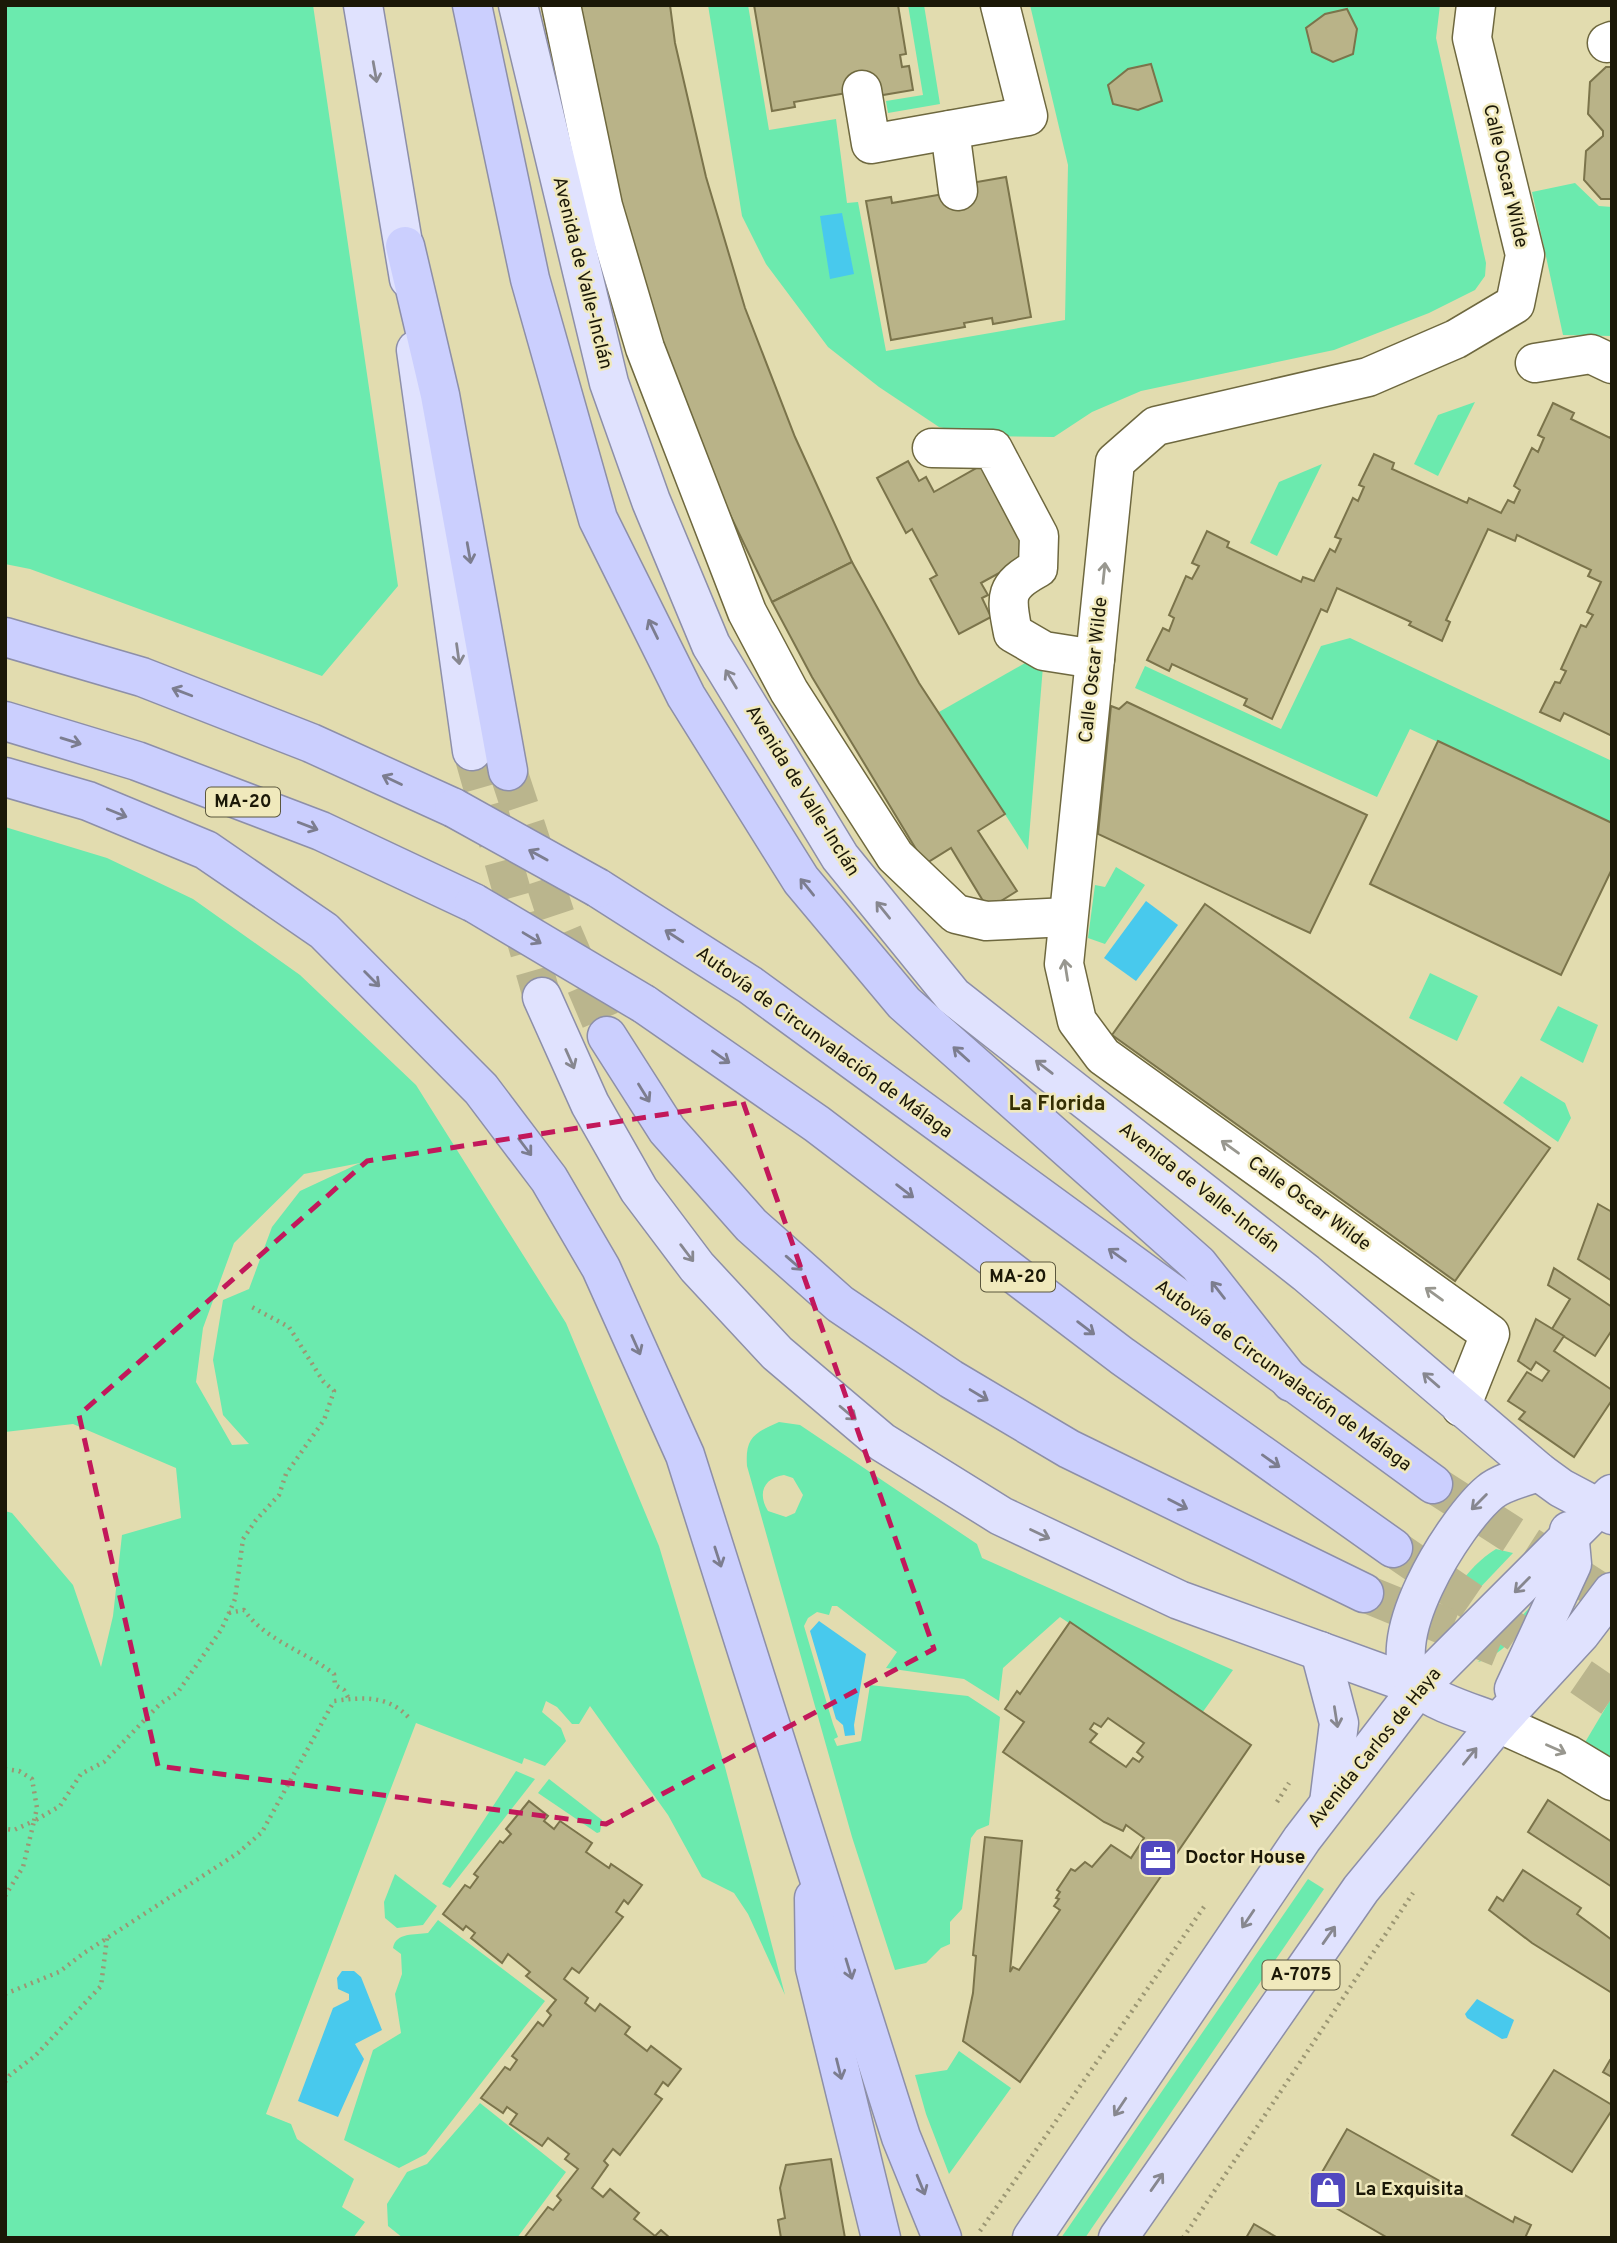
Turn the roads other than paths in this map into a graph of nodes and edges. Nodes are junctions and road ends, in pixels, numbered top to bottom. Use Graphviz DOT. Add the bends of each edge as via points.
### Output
graph roads {
  1 [pos="363,5"];
  2 [pos="472,5"];
  3 [pos="518,5"];
  4 [pos="561,5"];
  5 [pos="1000,5"];
  6 [pos="1476,5"];
  7 [pos="862,90"];
  8 [pos="950,130"];
  9 [pos="958,191"];
  10 [pos="405,246"];
  11 [pos="1535,363"];
  12 [pos="1612,363"];
  13 [pos="932,448"];
  14 [pos="5,637"];
  15 [pos="1095,659"];
  16 [pos="5,721"];
  17 [pos="471,751"];
  18 [pos="508,771"];
  19 [pos="5,777"];
  20 [pos="1068,917"];
  21 [pos="542,997"];
  22 [pos="607,1036"];
  23 [pos="1291,1382"];
  24 [pos="1461,1407"];
  25 [pos="1550,1480"];
  26 [pos="1433,1484"];
  27 [pos="1608,1506"];
  28 [pos="1570,1537"];
  29 [pos="1393,1548"];
  30 [pos="1612,1592"];
  31 [pos="1364,1593"];
  32 [pos="1320,1651"];
  33 [pos="1419,1687"];
  34 [pos="1498,1723"];
  35 [pos="1612,1781"];
  36 [pos="1329,1803"];
  37 [pos="814,1857"];
  38 [pos="881,2238"];
  39 [pos="942,2238"];
  40 [pos="1032,2238"];
  41 [pos="1118,2238"];
  1 -- 10 [label="main road, one-way"];
  23 -- 2 [label="highway, one-way" via="1198,1264 904,1003 801,880 686,696 598,519 530,279"];
  24 -- 3 [label="main road, Avenida de Valle-Inclán, one-way" via="1306,1273 953,996 840,857 711,645 650,501 609,383"];
  4 -- 20 [label="street" via="603,206 645,348 747,612 789,691 895,856 956,914 986,921"];
  5 -- 8 [label="street" via="1028,116"];
  15 -- 6 [label="street, Calle Oscar Wilde, one-way" via="1115,462 1157,426 1368,377 1456,339 1515,304 1525,254 1472,38"];
  7 -- 8 [label="street" via="870,144"];
  8 -- 9 [label="street"];
  10 -- 17 [label="main road, one-way" via="421,398"];
  10 -- 18 [label="highway, one-way" via="440,395"];
  11 -- 12 [label="street" via="1591,354"];
  13 -- 15 [label="street" via="993,449 1039,536 1038,568 1016,580 1006,599 1013,633 1044,651"];
  23 -- 14 [label="highway, Autovía de Circunvalación de Málaga, one-way, bridge" via="750,985 598,888 454,808 311,743 142,677"];
  15 -- 20 [label="street, Calle Oscar Wilde"];
  16 -- 29 [label="highway, MA-20, one-way, bridge" via="137,761 321,831 474,903 644,1004 817,1124 1122,1356"];
  19 -- 37 [label="highway, one-way" via="88,801 206,850 324,931 481,1089 549,1179 601,1268 685,1455"];
  24 -- 20 [label="street, Calle Oscar Wilde, one-way" via="1490,1334 1103,1056 1077,1021 1064,964"];
  21 -- 32 [label="main road, one-way" via="590,1104 639,1190 776,1353 872,1433 1001,1516 1179,1600"];
  22 -- 31 [label="highway, one-way" via="667,1130 751,1225 840,1304 951,1379 1069,1449"];
  23 -- 26 [label="highway, Autovía de Circunvalación de Málaga"];
  24 -- 25 [label="main road, Avenida de Valle-Inclán"];
  25 -- 27 [label="main road, Avenida de Valle-Inclán"];
  25 -- 28 [label="main road"];
  25 -- 33 [label="main road, one-way" via="1492,1490 1465,1517 1414,1604 1404,1659"];
  27 -- 28 [label="main road, Avenida Carlos de Haya"];
  28 -- 33 [label="main road, Avenida Carlos de Haya, one-way"];
  28 -- 34 [label="main road" via="1572,1564"];
  30 -- 34 [label="main road" via="1581,1633"];
  32 -- 33 [label="main road"];
  32 -- 36 [label="main road, one-way" via="1339,1723"];
  33 -- 34 [label="main road"];
  33 -- 36 [label="main road, Avenida Carlos de Haya"];
  34 -- 35 [label="street, one-way" via="1569,1755"];
  41 -- 34 [label="main road, A-7075, one-way" via="1361,1889"];
  36 -- 40 [label="main road, Avenida Carlos de Haya, one-way"];
  37 -- 38 [label="highway, one-way" via="815,1968"];
  37 -- 39 [label="highway, one-way" via="901,2137"];
}
